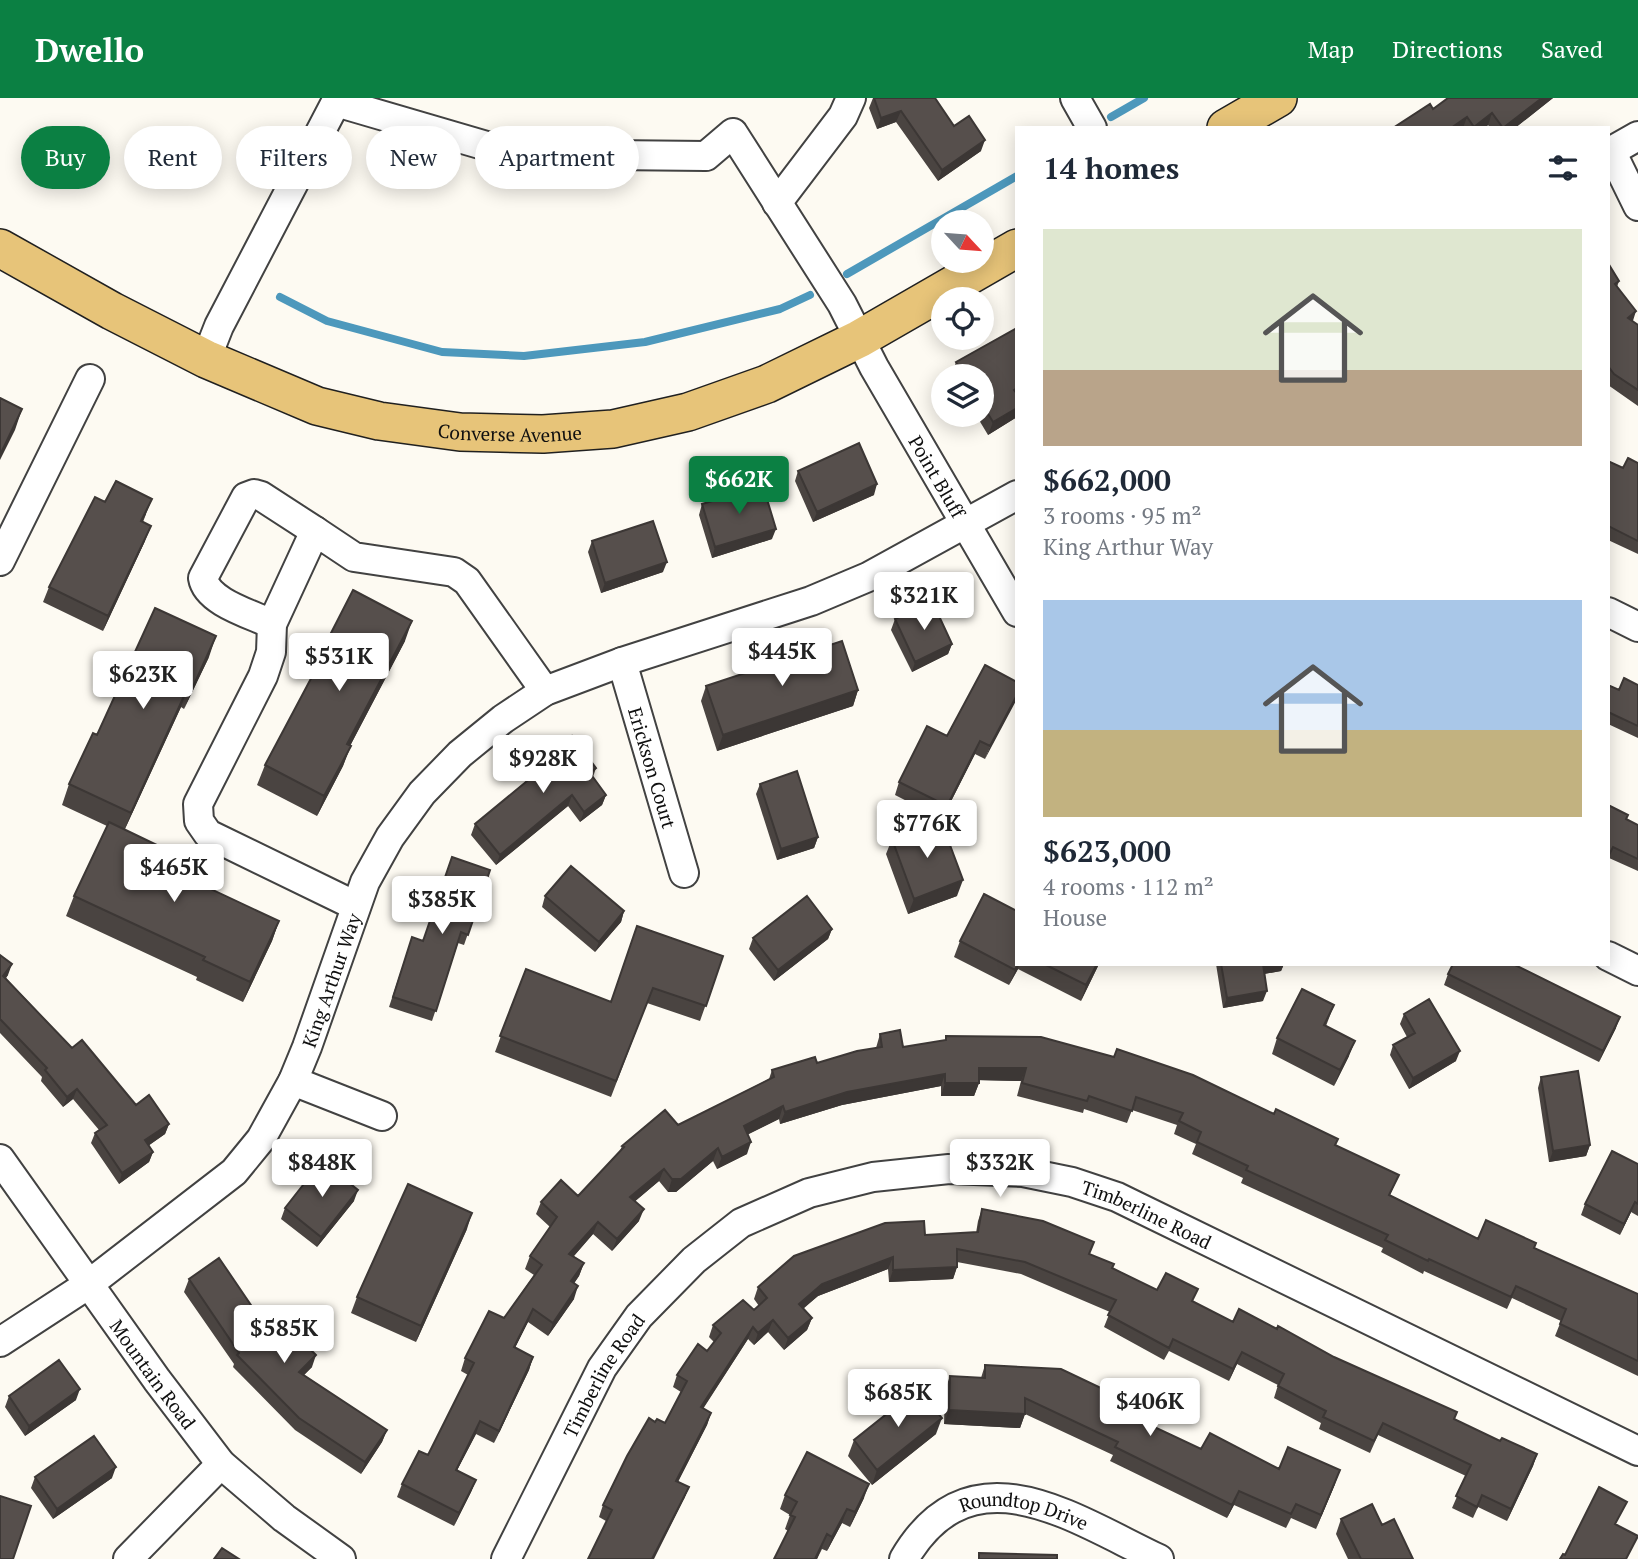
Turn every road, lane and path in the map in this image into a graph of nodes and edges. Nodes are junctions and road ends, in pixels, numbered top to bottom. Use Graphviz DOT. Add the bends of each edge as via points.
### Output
graph roads {
  1 [pos="851,98"];
  2 [pos="1074,98"];
  3 [pos="1278,98"];
  4 [pos="1091,126"];
  5 [pos="1229,126"];
  6 [pos="1638,136"];
  7 [pos="1610,152"];
  8 [pos="777,203"];
  9 [pos="1638,206"];
  10 [pos="0,248"];
  11 [pos="1015,249"];
  12 [pos="859,339"];
  13 [pos="206,359"];
  14 [pos="90,379"];
  15 [pos="1015,496"];
  16 [pos="965,525"];
  17 [pos="315,531"];
  18 [pos="0,561"];
  19 [pos="1015,609"];
  20 [pos="1610,613"];
  21 [pos="272,624"];
  22 [pos="1638,626"];
  23 [pos="622,662"];
  24 [pos="545,691"];
  25 [pos="684,873"];
  26 [pos="356,906"];
  27 [pos="1610,957"];
  28 [pos="1638,971"];
  29 [pos="293,1081"];
  30 [pos="382,1116"];
  31 [pos="0,1159"];
  32 [pos="89,1284"];
  33 [pos="0,1342"];
  34 [pos="1638,1451"];
  35 [pos="221,1464"];
  36 [pos="128,1559"];
  37 [pos="341,1559"];
  38 [pos="506,1559"];
  39 [pos="904,1559"];
  40 [pos="1159,1559"];
  1 -- 8 [label="street" via="843,116"];
  2 -- 4 [label="street"];
  3 -- 5 [label="main road"];
  6 -- 7 [label="street"];
  7 -- 9 [label="street"];
  8 -- 12 [label="street, Point Bluff" via="842,304"];
  8 -- 13 [label="street, Point Bluff" via="733,133 706,156 514,154 336,102"];
  10 -- 13 [label="main road, Converse Avenue"];
  11 -- 12 [label="main road, Converse Avenue"];
  12 -- 13 [label="main road, Converse Avenue" via="767,384 688,412 613,429 542,434 460,432 379,421 317,406"];
  12 -- 16 [label="street, Point Bluff"];
  14 -- 18 [label="street"];
  15 -- 16 [label="street, King Arthur Way"];
  16 -- 19 [label="street, Point Bluff"];
  16 -- 23 [label="street, King Arthur Way" via="868,577 811,601"];
  17 -- 21 [label="street"];
  17 -- 21 [label="street" via="261,496 246,497 203,578 212,596"];
  17 -- 24 [label="street" via="354,557 454,572 467,581"];
  20 -- 22 [label="street"];
  21 -- 26 [label="street" via="271,652 263,676 198,804 199,821 208,834"];
  23 -- 24 [label="street, King Arthur Way"];
  23 -- 25 [label="street, Erickson Court"];
  24 -- 26 [label="street, King Arthur Way" via="460,754 422,793 390,837"];
  26 -- 29 [label="street, King Arthur Way"];
  27 -- 28 [label="street"];
  29 -- 30 [label="street"];
  29 -- 32 [label="street, King Arthur Way" via="261,1139 234,1172"];
  31 -- 32 [label="street, Mountain Road"];
  32 -- 33 [label="street, King Arthur Way"];
  32 -- 35 [label="street, Mountain Road"];
  34 -- 38 [label="street, Timberline Road" via="1116,1197 1023,1172 949,1169 873,1177 809,1194 741,1223 694,1260 639,1316 602,1368"];
  35 -- 36 [label="street"];
  35 -- 37 [label="street, Mountain Road"];
  39 -- 40 [label="street, Roundtop Drive" via="914,1541 939,1517 969,1501 1002,1496 1044,1504"];
}
